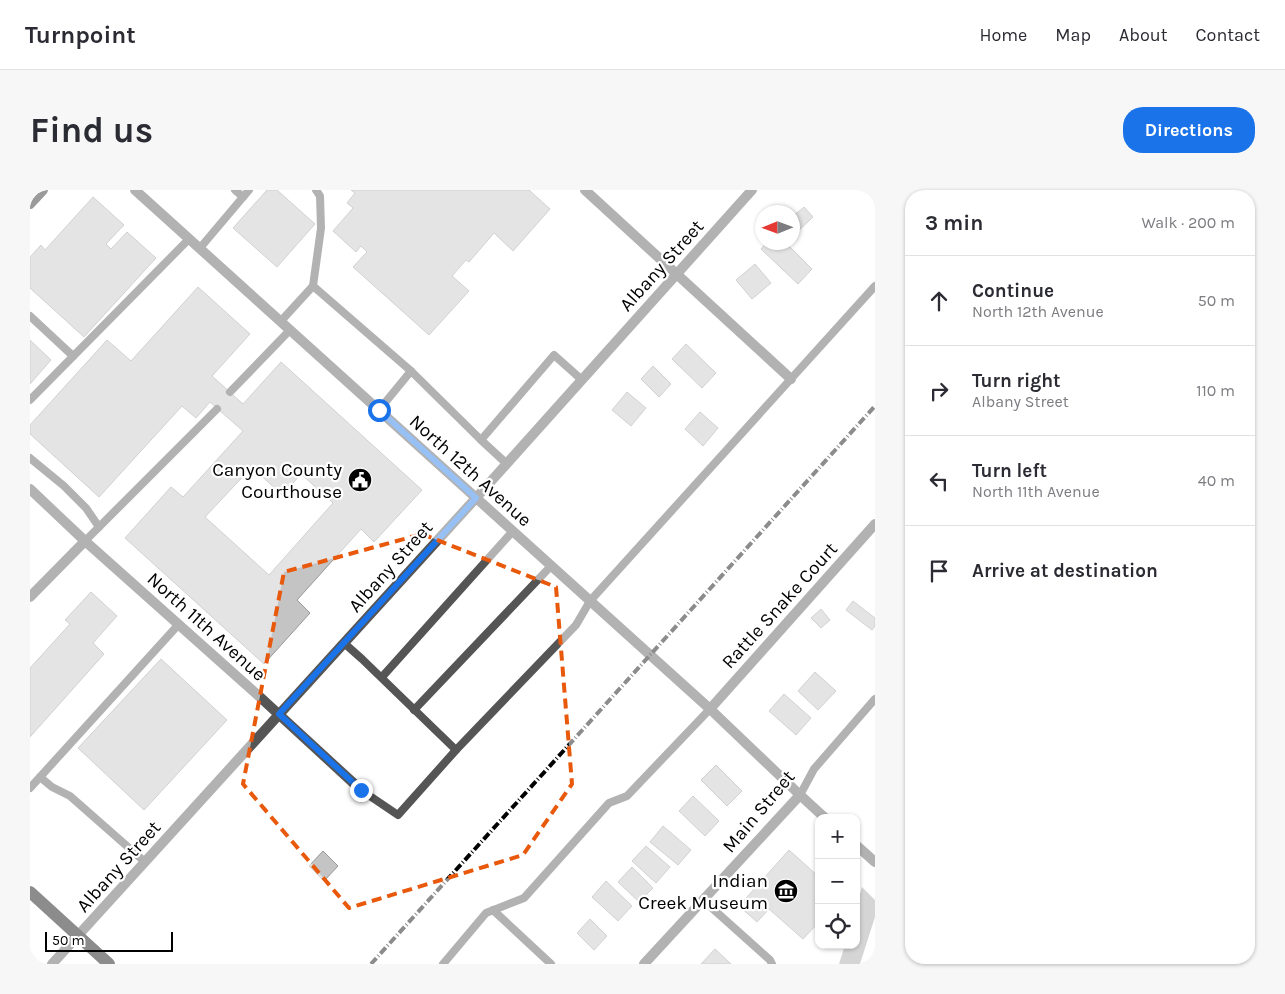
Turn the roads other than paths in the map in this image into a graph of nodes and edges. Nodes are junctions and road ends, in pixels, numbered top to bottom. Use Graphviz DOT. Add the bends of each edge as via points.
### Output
graph roads {
  1 [pos="42,190"];
  2 [pos="135,190"];
  3 [pos="235,190"];
  4 [pos="249,190"];
  5 [pos="316,190"];
  6 [pos="585,190"];
  7 [pos="752,190"];
  8 [pos="243,197"];
  9 [pos="30,204"];
  10 [pos="190,240"];
  11 [pos="200,248"];
  12 [pos="677,274"];
  13 [pos="313,286"];
  14 [pos="875,286"];
  15 [pos="30,316"];
  16 [pos="281,321"];
  17 [pos="290,330"];
  18 [pos="73,356"];
  19 [pos="411,372"];
  20 [pos="791,379"];
  21 [pos="582,380"];
  22 [pos="230,392"];
  23 [pos="30,400"];
  24 [pos="217,409"];
  25 [pos="379,410"];
  26 [pos="481,440"];
  27 [pos="30,458"];
  28 [pos="507,464"];
  29 [pos="30,489"];
  30 [pos="476,498"];
  31 [pos="875,524"];
  32 [pos="99,527"];
  33 [pos="513,531"];
  34 [pos="85,541"];
  35 [pos="551,566"];
  36 [pos="30,597"];
  37 [pos="590,601"];
  38 [pos="179,624"];
  39 [pos="344,643"];
  40 [pos="382,678"];
  41 [pos="875,699"];
  42 [pos="710,709"];
  43 [pos="414,710"];
  44 [pos="279,714"];
  45 [pos="456,750"];
  46 [pos="40,777"];
  47 [pos="30,788"];
  48 [pos="361,790"];
  49 [pos="800,795"];
  50 [pos="821,814"];
  51 [pos="860,849"];
  52 [pos="145,862"];
  53 [pos="875,862"];
  54 [pos="30,892"];
  55 [pos="703,900"];
  56 [pos="493,910"];
  57 [pos="52,964"];
  58 [pos="109,964"];
  59 [pos="443,964"];
  60 [pos="551,964"];
  61 [pos="644,964"];
  62 [pos="772,964"];
  1 -- 9 [label="street"];
  2 -- 10 [label="street, North 12th Avenue"];
  3 -- 8 [label="lane"];
  4 -- 8 [label="lane"];
  5 -- 13 [label="lane" via="320,196 321,228"];
  6 -- 12 [label="street"];
  7 -- 12 [label="street, Albany Street"];
  8 -- 11 [label="lane"];
  10 -- 11 [label="street, North 12th Avenue"];
  10 -- 18 [label="lane"];
  11 -- 16 [label="street, North 12th Avenue"];
  12 -- 20 [label="street"];
  12 -- 21 [label="street, Albany Street"];
  13 -- 16 [label="lane"];
  13 -- 19 [label="lane"];
  14 -- 20 [label="lane"];
  15 -- 18 [label="lane"];
  16 -- 17 [label="street, North 12th Avenue"];
  17 -- 22 [label="lane"];
  17 -- 25 [label="street, North 12th Avenue"];
  18 -- 23 [label="lane"];
  19 -- 25 [label="lane"];
  19 -- 26 [label="lane"];
  20 -- 37 [label="lane"];
  21 -- 26 [label="lane" via="554,355"];
  21 -- 28 [label="street, Albany Street"];
  24 -- 32 [label="lane"];
  25 -- 30 [label="street, North 12th Avenue"];
  26 -- 28 [label="lane"];
  27 -- 32 [label="lane" via="86,508"];
  28 -- 30 [label="street, Albany Street"];
  29 -- 34 [label="street, North 11th Avenue"];
  30 -- 33 [label="street, North 12th Avenue"];
  30 -- 39 [label="street, Albany Street"];
  31 -- 42 [label="street, Rattle Snake Court"];
  32 -- 34 [label="lane"];
  33 -- 35 [label="street, North 12th Avenue"];
  33 -- 40 [label="lane"];
  34 -- 36 [label="street"];
  34 -- 38 [label="street, North 11th Avenue"];
  35 -- 37 [label="street, North 12th Avenue"];
  35 -- 43 [label="lane"];
  37 -- 42 [label="street, North 12th Avenue"];
  37 -- 45 [label="lane" via="576,625"];
  38 -- 44 [label="street, North 11th Avenue"];
  38 -- 46 [label="lane"];
  39 -- 40 [label="lane"];
  39 -- 44 [label="street, Albany Street"];
  40 -- 43 [label="lane"];
  41 -- 49 [label="lane, Main Street" via="814,769"];
  42 -- 49 [label="street, North 12th Avenue"];
  42 -- 56 [label="lane" via="627,796 609,803 524,898"];
  43 -- 45 [label="lane"];
  44 -- 48 [label="street, North 11th Avenue"];
  44 -- 52 [label="street, Albany Street"];
  45 -- 48 [label="lane" via="398,815"];
  46 -- 47 [label="lane"];
  46 -- 52 [label="lane" via="70,796"];
  49 -- 50 [label="street, North 12th Avenue"];
  49 -- 55 [label="street, Main Street"];
  51 -- 53 [label="street"];
  52 -- 57 [label="street, Albany Street"];
  54 -- 58 [label="main road"];
  55 -- 61 [label="street, Main Street"];
  55 -- 62 [label="lane"];
  56 -- 59 [label="lane" via="486,913"];
  56 -- 60 [label="lane"];
}
